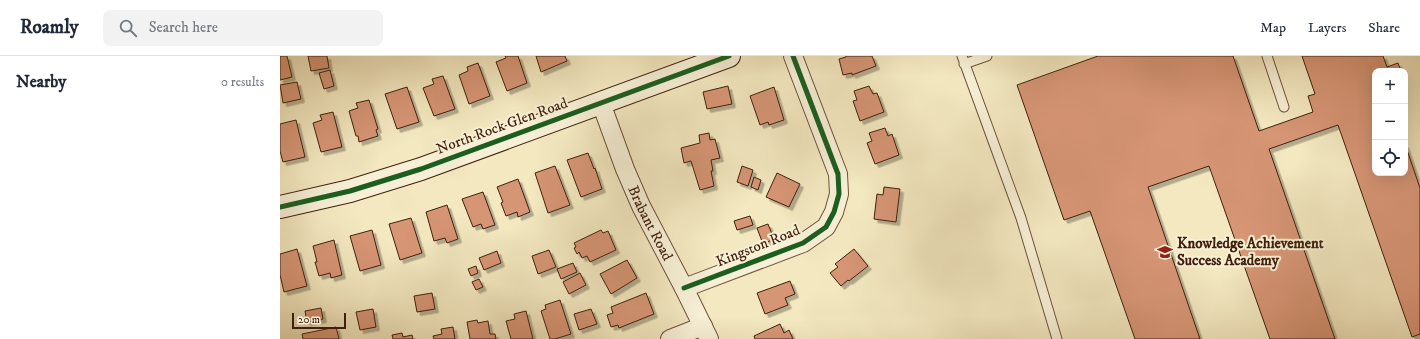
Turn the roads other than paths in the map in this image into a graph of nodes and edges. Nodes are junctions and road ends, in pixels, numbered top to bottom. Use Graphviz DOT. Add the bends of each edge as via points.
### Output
graph roads {
  1 [pos="729,56"];
  2 [pos="793,56"];
  3 [pos="987,56"];
  4 [pos="1267,56"];
  5 [pos="963,60"];
  6 [pos="601,103"];
  7 [pos="1284,107"];
  8 [pos="280,207"];
  9 [pos="684,288"];
  10 [pos="706,333"];
  11 [pos="670,339"];
  12 [pos="1057,339"];
  1 -- 6 [label="street, North Rock Glen Road"];
  2 -- 9 [label="street, Kingston Road" via="838,174 839,194 834,212 826,227 803,243"];
  3 -- 5 [label="lane"];
  4 -- 7 [label="lane"];
  5 -- 12 [label="lane" via="1022,218"];
  6 -- 8 [label="street, North Rock Glen Road" via="421,169 350,191"];
  6 -- 9 [label="street, Brabant Road" via="641,206"];
  9 -- 10 [label="street, Brabant Road"];
  10 -- 11 [label="street"];
}
